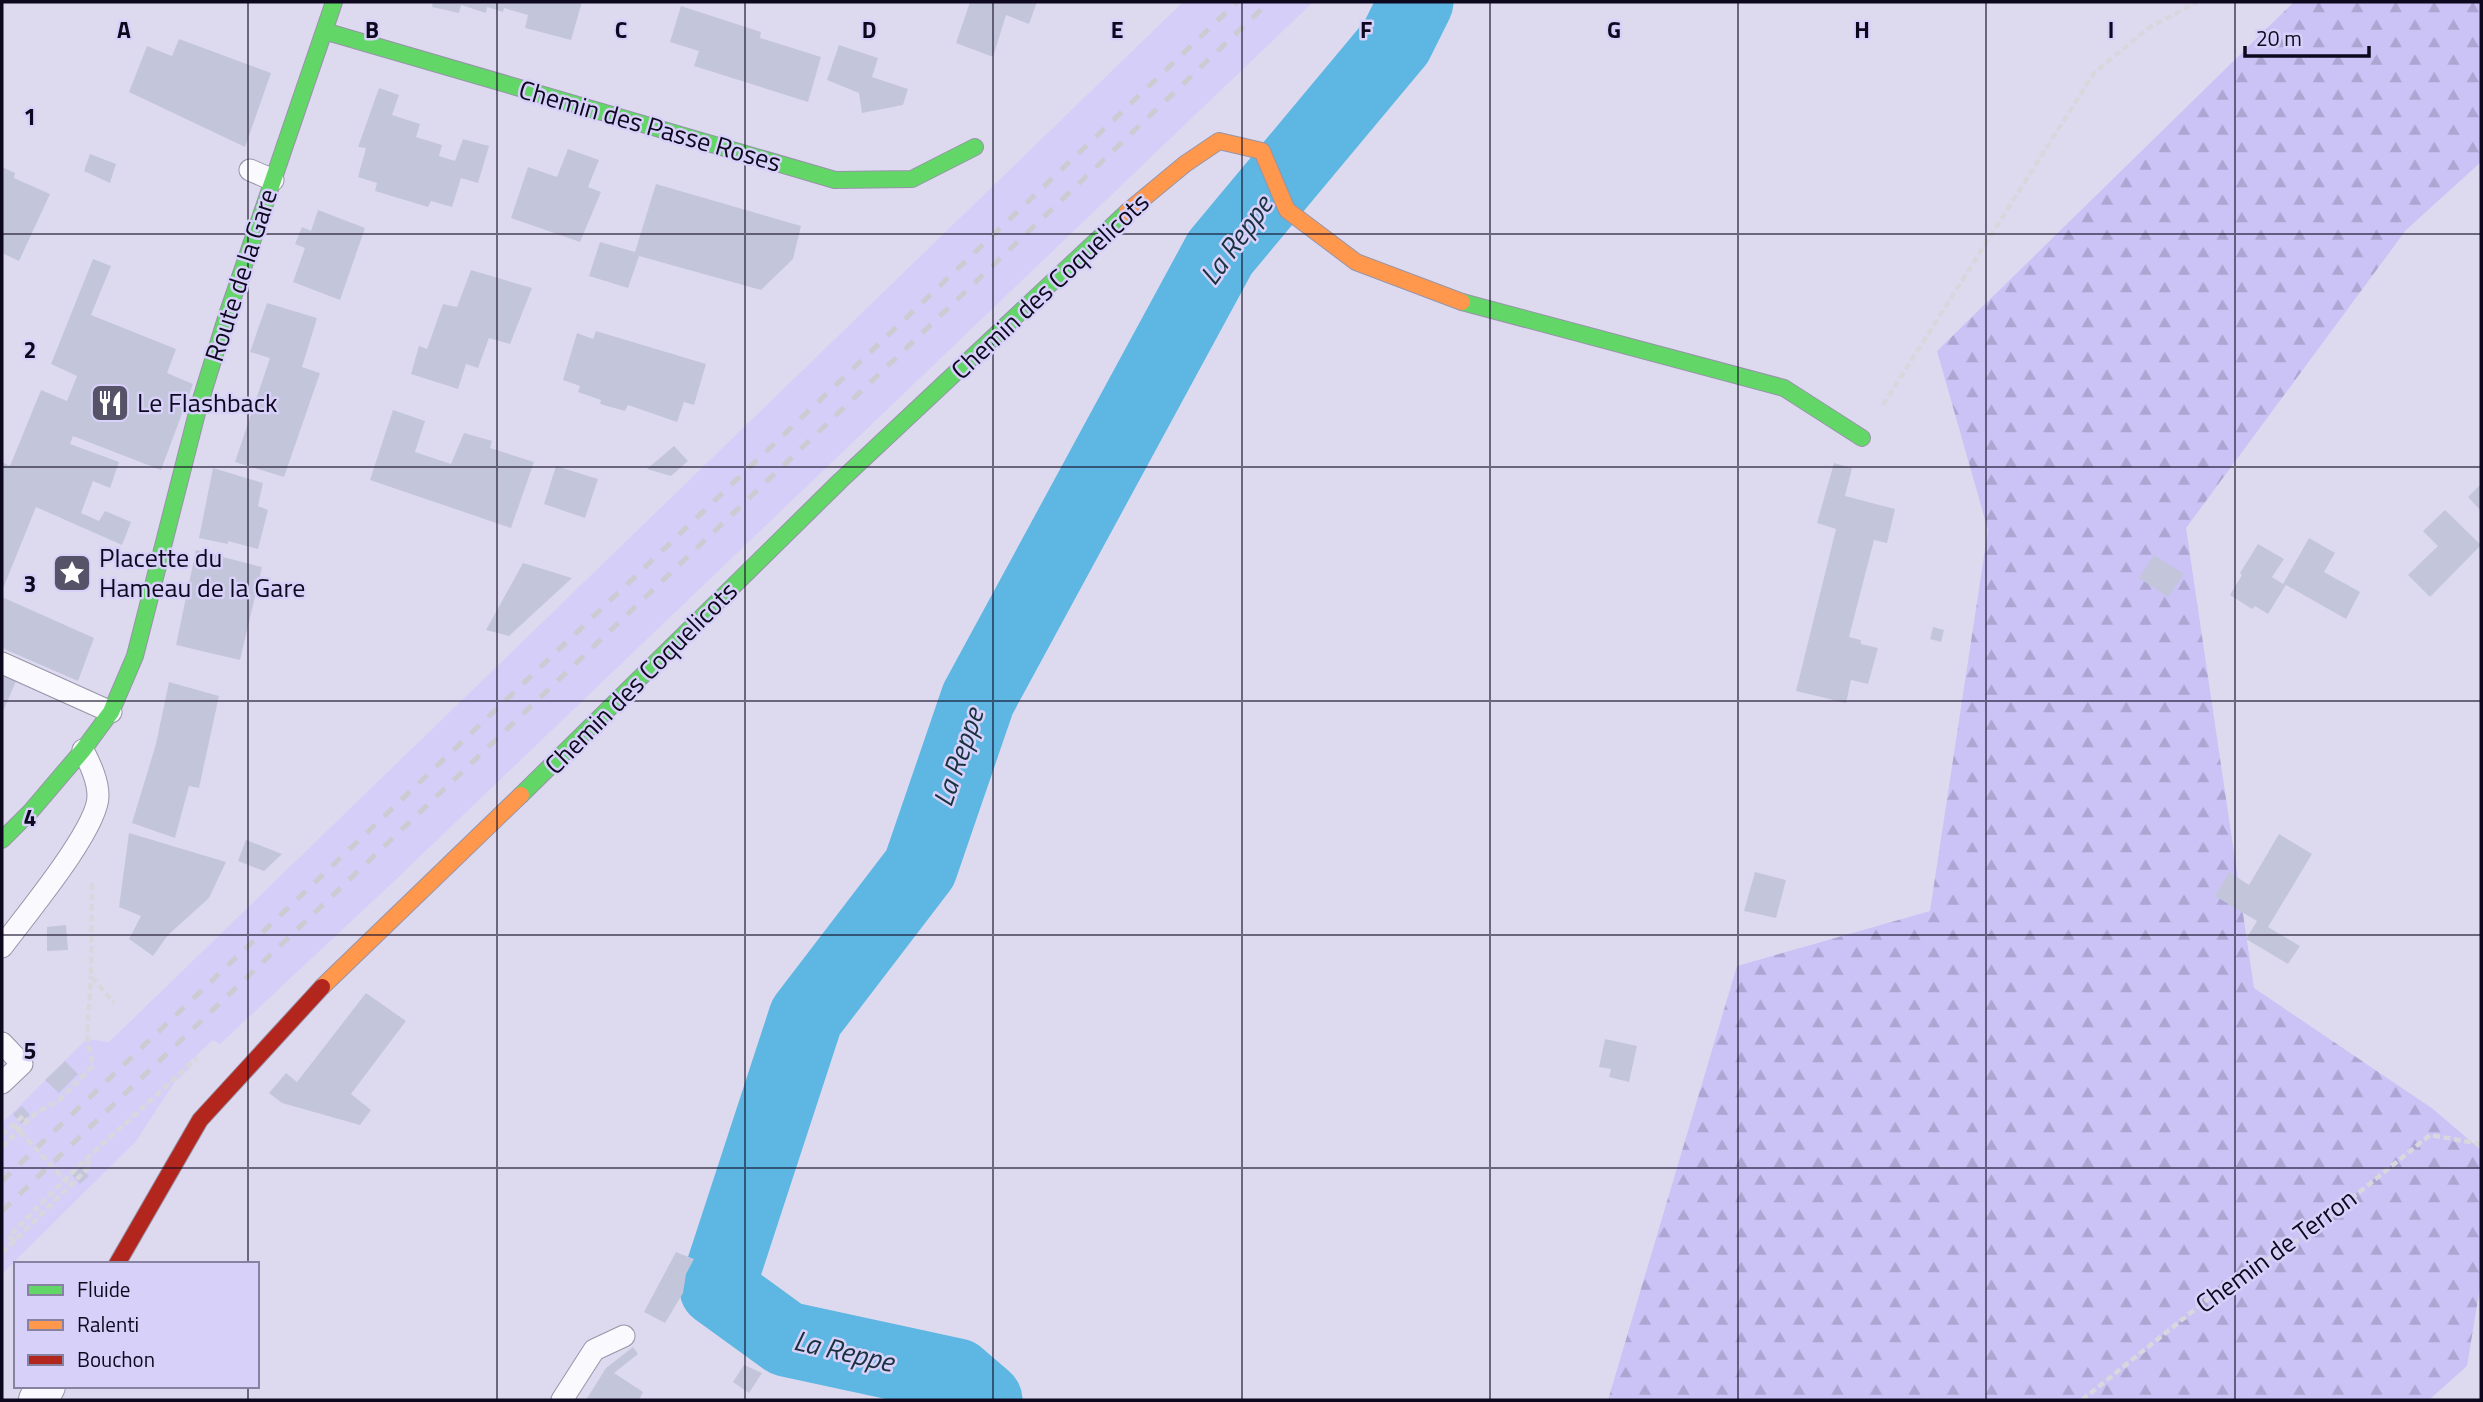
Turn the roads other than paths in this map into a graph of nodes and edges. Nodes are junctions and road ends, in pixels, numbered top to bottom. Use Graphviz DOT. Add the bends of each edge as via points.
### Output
graph roads {
  1 [pos="334,2"];
  2 [pos="324,31"];
  3 [pos="975,147"];
  4 [pos="250,170"];
  5 [pos="273,180"];
  6 [pos="1862,438"];
  7 [pos="2,663"];
  8 [pos="111,712"];
  9 [pos="83,750"];
  10 [pos="2,840"];
  11 [pos="2,947"];
  12 [pos="2,1043"];
  13 [pos="2,1083"];
  14 [pos="118,1262"];
  15 [pos="625,1336"];
  16 [pos="562,1400"];
  1 -- 2 [label="street, Route de la Gare"];
  2 -- 3 [label="street, Chemin des Passe Roses" via="835,180 912,179"];
  2 -- 5 [label="street, Route de la Gare"];
  4 -- 5 [label="lane"];
  5 -- 8 [label="street, Route de la Gare" via="198,409 135,656"];
  6 -- 14 [label="street, Chemin des Coquelicots" via="1784,388 1457,301 1356,262 1287,210 1262,151 1219,141 1117,220 841,481 316,992 201,1121"];
  7 -- 8 [label="lane"];
  8 -- 9 [label="street, Route de la Gare"];
  9 -- 10 [label="street, Route de la Gare"];
  9 -- 11 [label="lane" via="94,772 98,796 93,817"];
  12 -- 13 [label="lane" via="22,1063"];
  15 -- 16 [label="lane" via="594,1350"];
}
